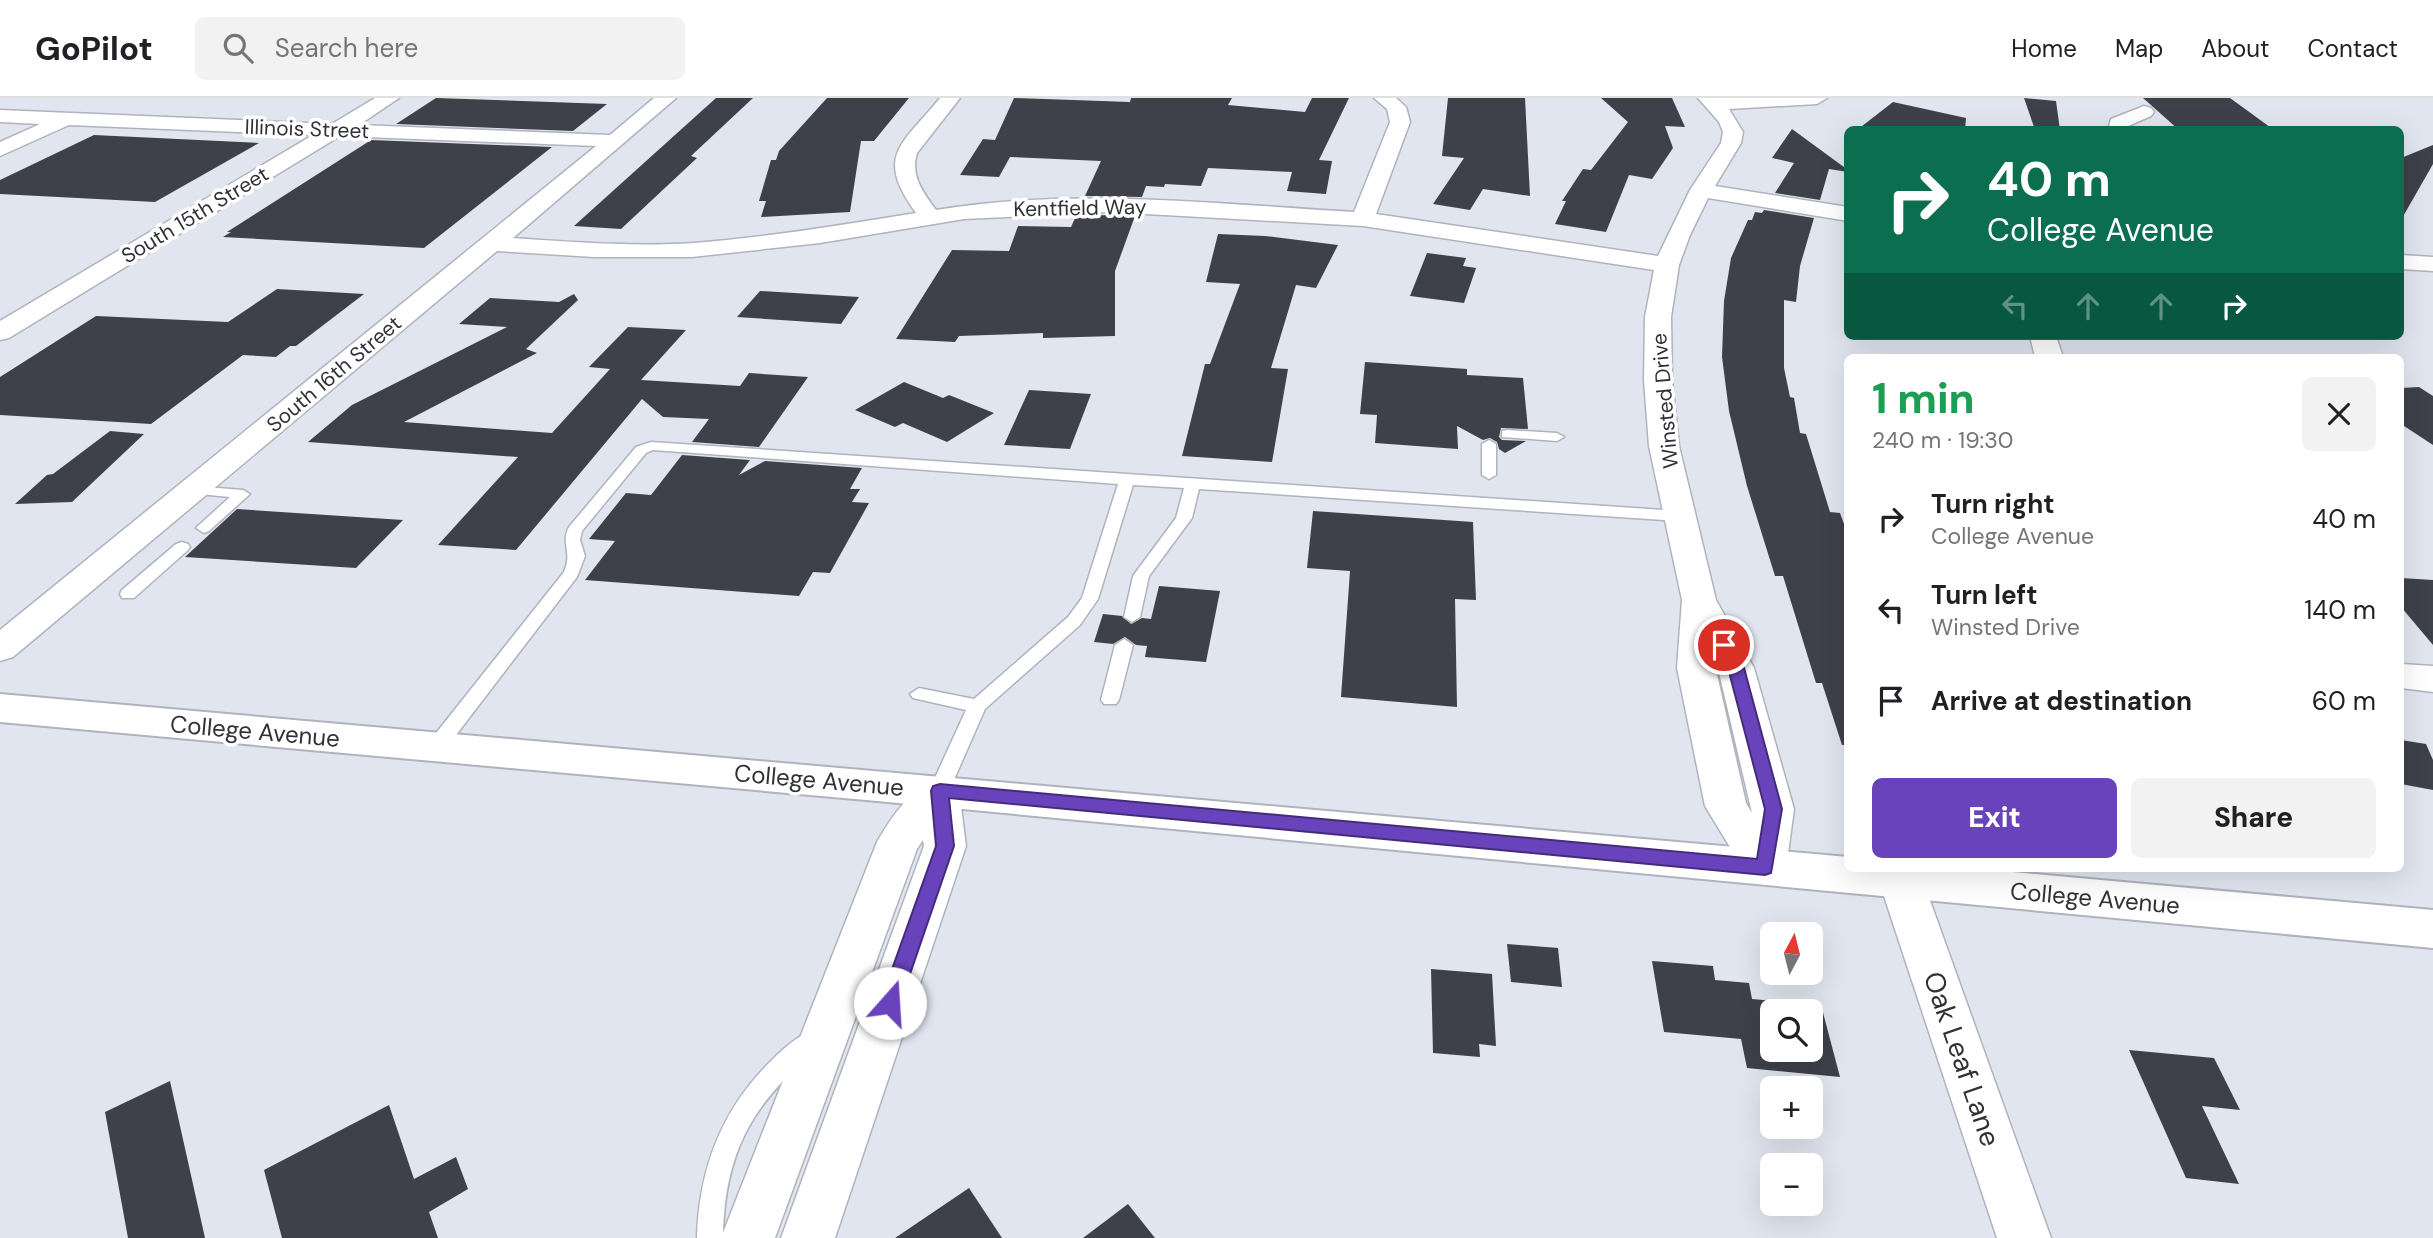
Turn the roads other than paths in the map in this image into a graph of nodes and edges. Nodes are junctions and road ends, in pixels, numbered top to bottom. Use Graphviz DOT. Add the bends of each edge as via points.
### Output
graph roads {
  1 [pos="389,98"];
  2 [pos="666,98"];
  3 [pos="950,98"];
  4 [pos="1384,98"];
  5 [pos="1817,98"];
  6 [pos="1713,101"];
  7 [pos="100,103"];
  8 [pos="2144,112"];
  9 [pos="0,116"];
  10 [pos="66,119"];
  11 [pos="2118,126"];
  12 [pos="337,130"];
  13 [pos="613,141"];
  14 [pos="0,150"];
  15 [pos="1704,186"];
  16 [pos="1844,206"];
  17 [pos="1844,213"];
  18 [pos="929,216"];
  19 [pos="1363,219"];
  20 [pos="492,244"];
  21 [pos="2404,262"];
  22 [pos="2433,264"];
  23 [pos="1667,265"];
  24 [pos="0,332"];
  25 [pos="1507,434"];
  26 [pos="1557,437"];
  27 [pos="1489,444"];
  28 [pos="1489,475"];
  29 [pos="1127,480"];
  30 [pos="1193,484"];
  31 [pos="194,490"];
  32 [pos="1679,516"];
  33 [pos="204,528"];
  34 [pos="182,547"];
  35 [pos="128,594"];
  36 [pos="1132,617"];
  37 [pos="1124,645"];
  38 [pos="0,649"];
  39 [pos="2404,676"];
  40 [pos="2433,679"];
  41 [pos="919,694"];
  42 [pos="1110,700"];
  43 [pos="977,706"];
  44 [pos="0,708"];
  45 [pos="436,747"];
  46 [pos="940,791"];
  47 [pos="1765,867"];
  48 [pos="1901,881"];
  49 [pos="2433,929"];
  50 [pos="829,1028"];
  51 [pos="710,1238"];
  52 [pos="748,1238"];
  53 [pos="808,1238"];
  54 [pos="2024,1238"];
  1 -- 12 [label="street, South 15th Street"];
  2 -- 13 [label="street, South 16th Street"];
  3 -- 18 [label="street" via="903,161 908,185"];
  4 -- 19 [label="street" via="1396,107 1400,122"];
  5 -- 6 [label="street"];
  6 -- 15 [label="street, Winsted Drive" via="1728,120 1731,143"];
  7 -- 10 [label="street"];
  8 -- 11 [label="street"];
  9 -- 10 [label="street, Illinois Street"];
  10 -- 12 [label="street, Illinois Street"];
  10 -- 14 [label="street"];
  12 -- 13 [label="street, Illinois Street"];
  12 -- 24 [label="street, South 15th Street"];
  13 -- 20 [label="street, South 16th Street"];
  15 -- 16 [label="street"];
  15 -- 17 [label="street"];
  15 -- 23 [label="street, Winsted Drive"];
  18 -- 19 [label="street, Kentfield Way" via="1110,205"];
  18 -- 20 [label="street, Kentfield Way" via="820,236 692,250 607,251"];
  19 -- 23 [label="street, Kentfield Way"];
  20 -- 31 [label="street, South 16th Street"];
  21 -- 22 [label="street"];
  23 -- 32 [label="street, Winsted Drive" via="1658,317 1658,380 1664,446"];
  25 -- 26 [label="lane"];
  27 -- 28 [label="lane"];
  29 -- 30 [label="lane"];
  29 -- 43 [label="lane" via="1090,599 1074,621"];
  29 -- 45 [label="lane" via="651,446 641,450 574,530 578,559 571,573"];
  30 -- 32 [label="lane"];
  30 -- 36 [label="lane" via="1184,518 1141,576"];
  31 -- 33 [label="lane" via="243,494"];
  31 -- 38 [label="street, South 16th Street"];
  32 -- 47 [label="street, Winsted Drive" via="1699,600 1695,668 1726,806"];
  34 -- 35 [label="lane"];
  37 -- 42 [label="lane"];
  39 -- 40 [label="street"];
  41 -- 43 [label="lane"];
  43 -- 46 [label="lane"];
  44 -- 45 [label="main road, College Avenue"];
  45 -- 46 [label="main road, College Avenue"];
  46 -- 47 [label="main road, College Avenue"];
  46 -- 50 [label="street" via="898,842"];
  46 -- 53 [label="street" via="945,846"];
  47 -- 48 [label="main road, College Avenue"];
  48 -- 49 [label="main road, College Avenue"];
  48 -- 54 [label="street, Oak Leaf Lane"];
  50 -- 51 [label="lane" via="790,1056 760,1086 733,1128 716,1176 709,1211"];
  50 -- 52 [label="street"];
}
